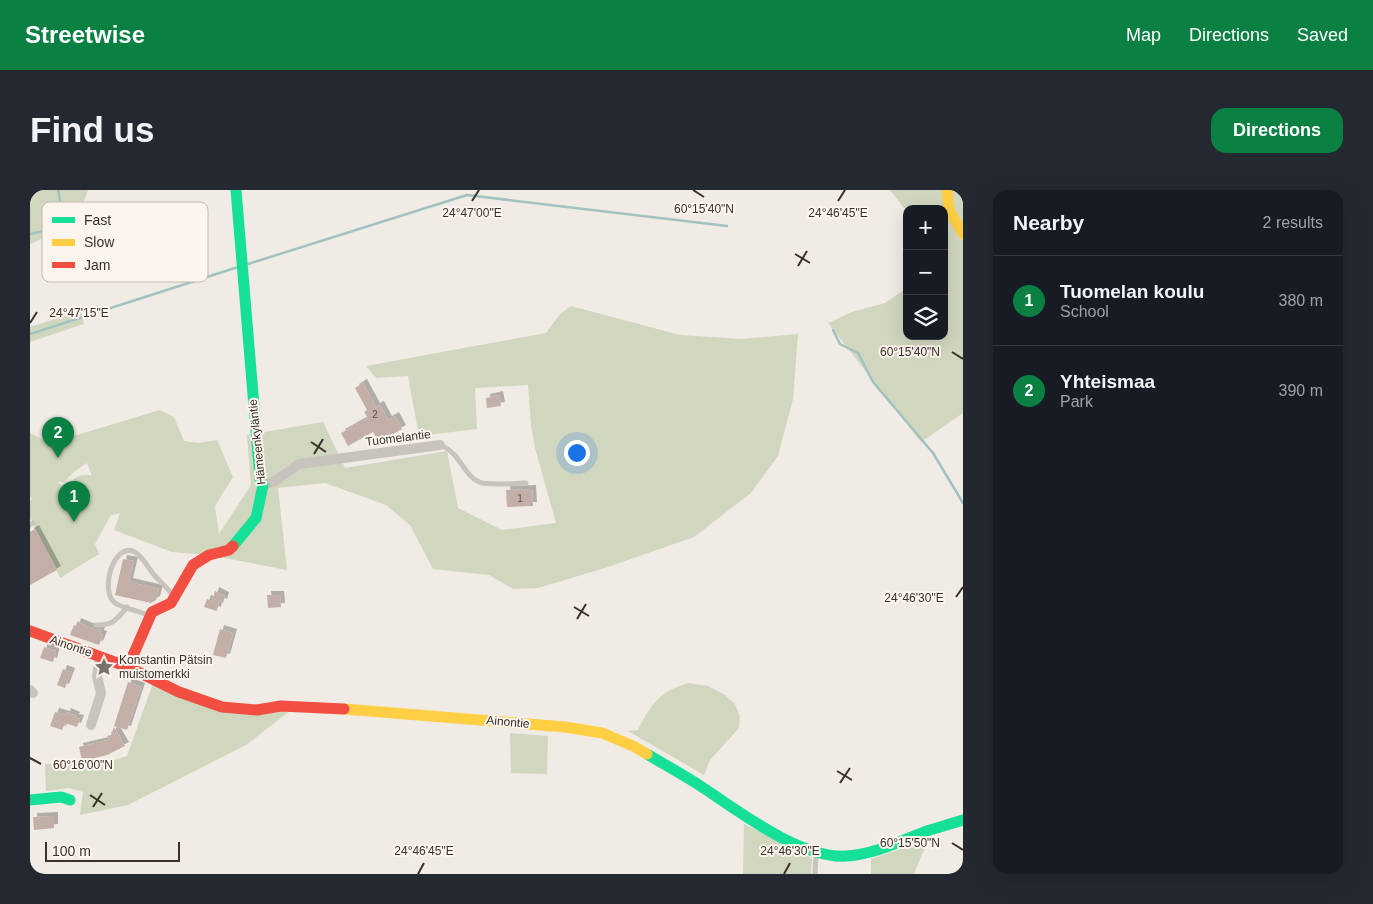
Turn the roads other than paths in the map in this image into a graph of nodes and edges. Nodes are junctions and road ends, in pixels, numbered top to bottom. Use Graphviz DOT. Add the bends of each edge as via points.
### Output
graph roads {
  1 [pos="236,190"];
  2 [pos="947,190"];
  3 [pos="963,234"];
  4 [pos="440,445"];
  5 [pos="526,483"];
  6 [pos="263,485"];
  7 [pos="174,599"];
  8 [pos="127,607"];
  9 [pos="150,616"];
  10 [pos="96,625"];
  11 [pos="30,631"];
  12 [pos="100,656"];
  13 [pos="128,667"];
  14 [pos="91,725"];
  15 [pos="30,800"];
  16 [pos="70,800"];
  17 [pos="963,820"];
  18 [pos="816,853"];
  19 [pos="815,874"];
  1 -- 6 [label="street, Hämeenkyläntie" via="255,432"];
  2 -- 3 [label="street" via="949,210"];
  4 -- 5 [label="lane, Tuomelantie" via="454,453 472,478 480,483"];
  4 -- 6 [label="street, Tuomelantie" via="299,464"];
  6 -- 7 [label="street, Hämeenkyläntie" via="256,518 242,536 229,550 209,555 194,565"];
  7 -- 8 [label="lane" via="142,558 126,550 113,563 107,585 115,603"];
  7 -- 9 [label="street, Hämeenkyläntie"];
  8 -- 9 [label="lane"];
  8 -- 10 [label="lane" via="106,626"];
  9 -- 13 [label="street"];
  11 -- 12 [label="street, Ainontie"];
  12 -- 13 [label="street, Ainontie"];
  12 -- 14 [label="street" via="97,676 100,693"];
  13 -- 18 [label="street, Ainontie" via="190,696 230,708 257,710 281,706 368,710 557,726 602,733 633,746 756,822"];
  15 -- 16 [label="street" via="61,796"];
  17 -- 18 [label="street, Ainontie" via="877,851 846,856"];
  18 -- 19 [label="lane"];
}
